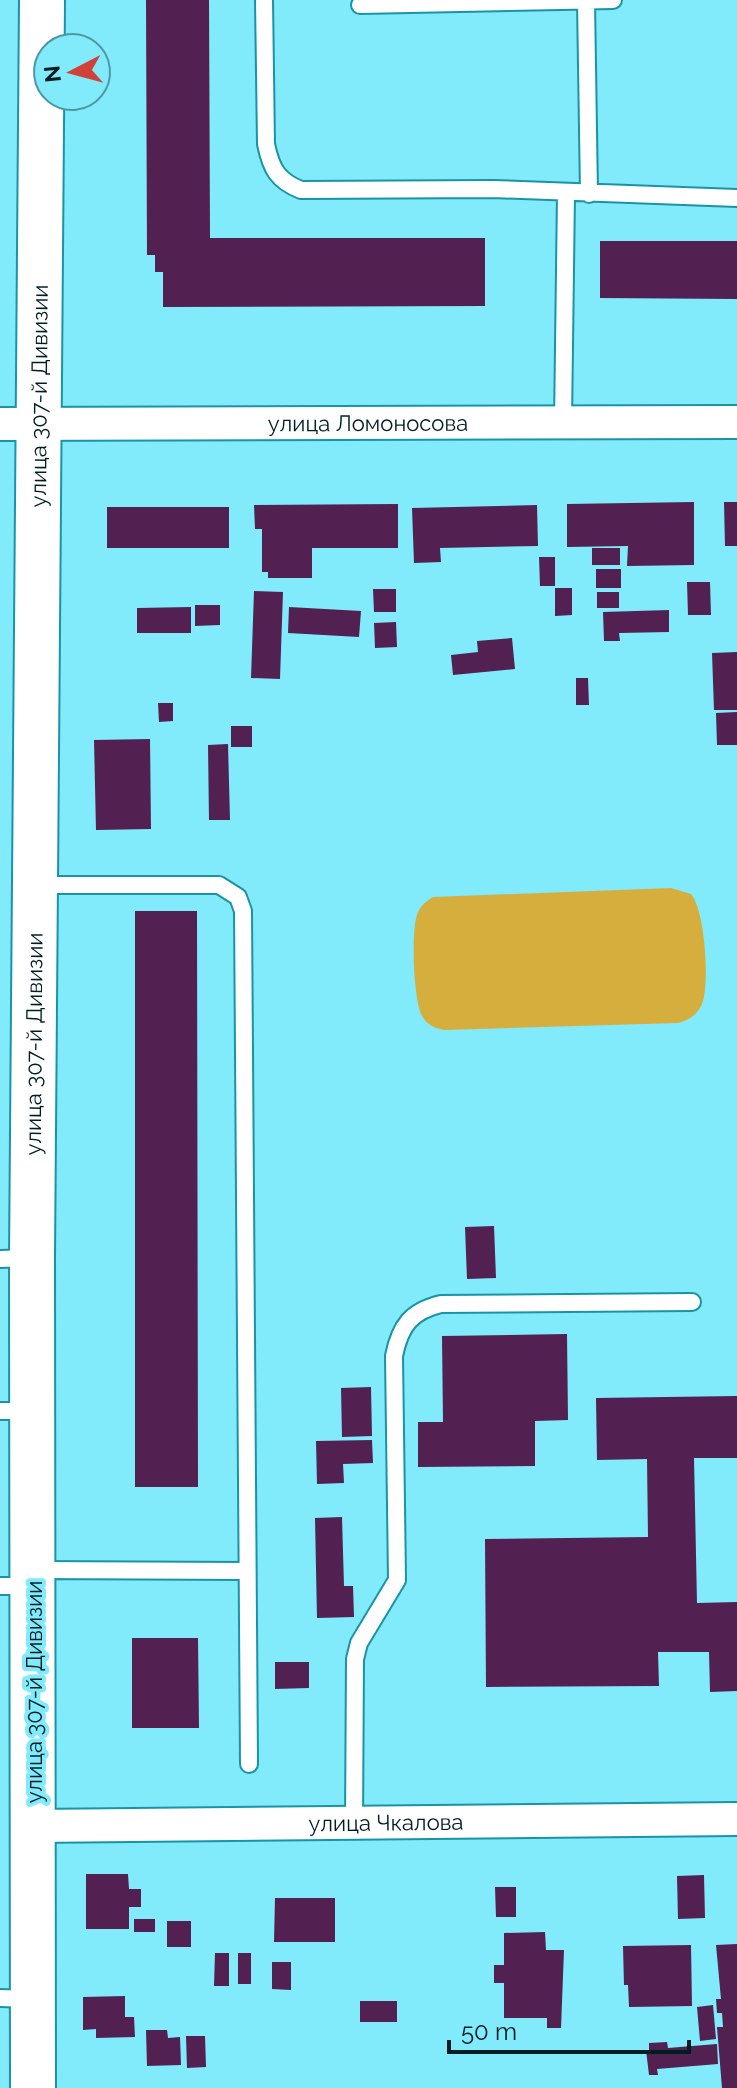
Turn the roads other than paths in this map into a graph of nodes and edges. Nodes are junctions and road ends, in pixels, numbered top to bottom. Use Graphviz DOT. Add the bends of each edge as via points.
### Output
graph roads {
  1 [pos="42,0"];
  2 [pos="264,0"];
  3 [pos="613,0"];
  4 [pos="586,1"];
  5 [pos="360,5"];
  6 [pos="566,193"];
  7 [pos="589,194"];
  8 [pos="737,198"];
  9 [pos="737,422"];
  10 [pos="563,423"];
  11 [pos="19,424"];
  12 [pos="35,885"];
  13 [pos="16,1258"];
  14 [pos="692,1302"];
  15 [pos="16,1411"];
  16 [pos="247,1571"];
  17 [pos="22,1581"];
  18 [pos="249,1764"];
  19 [pos="737,1819"];
  20 [pos="354,1824"];
  21 [pos="34,1826"];
  22 [pos="17,1998"];
  23 [pos="33,2088"];
  1 -- 11 [label="street, улица 307-й Дивизии"];
  2 -- 6 [label="lane" via="266,144 270,166 283,183 301,190"];
  3 -- 4 [label="lane"];
  4 -- 5 [label="lane"];
  4 -- 7 [label="lane"];
  6 -- 7 [label="lane"];
  6 -- 10 [label="lane"];
  7 -- 8 [label="lane"];
  9 -- 10 [label="street, улица Ломоносова"];
  10 -- 11 [label="street, улица Ломоносова"];
  11 -- 12 [label="street, улица 307-й Дивизии"];
  12 -- 13 [label="street, улица 307-й Дивизии"];
  12 -- 16 [label="lane" via="219,885 238,897 243,927"];
  13 -- 15 [label="street, улица 307-й Дивизии"];
  14 -- 20 [label="lane" via="441,1304 421,1308 408,1319 394,1356 397,1580 355,1659"];
  15 -- 17 [label="street, улица 307-й Дивизии"];
  16 -- 17 [label="lane"];
  16 -- 18 [label="lane"];
  17 -- 21 [label="street, улица 307-й Дивизии"];
  19 -- 20 [label="street, улица Чкалова"];
  20 -- 21 [label="street, улица Чкалова"];
  21 -- 22 [label="street, улица 307-й Дивизии"];
  22 -- 23 [label="street, улица 307-й Дивизии"];
}
